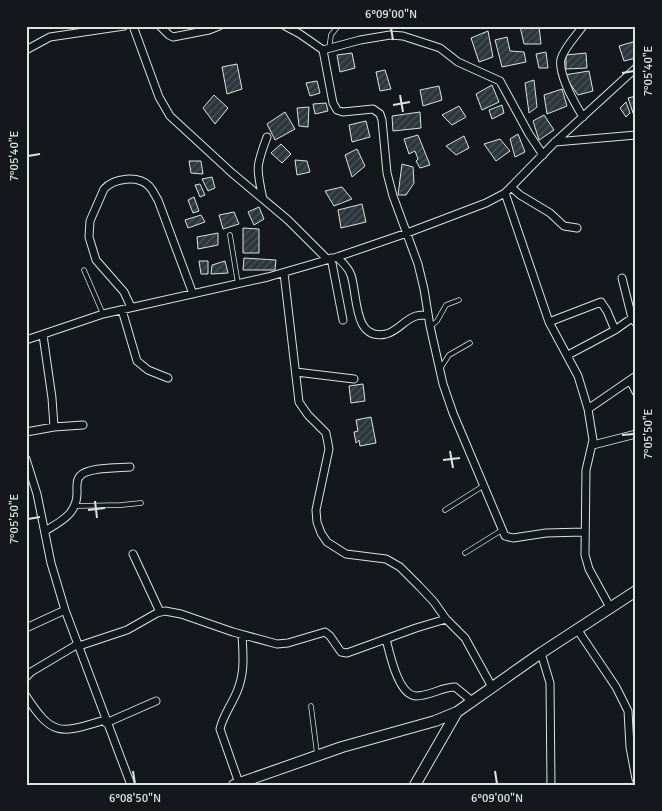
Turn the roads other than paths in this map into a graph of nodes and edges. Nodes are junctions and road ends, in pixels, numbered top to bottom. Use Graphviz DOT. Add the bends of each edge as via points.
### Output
graph roads {
  1 [pos="124,26"];
  2 [pos="134,26"];
  3 [pos="160,26"];
  4 [pos="219,26"];
  5 [pos="285,26"];
  6 [pos="338,26"];
  7 [pos="583,26"];
  8 [pos="326,49"];
  9 [pos="26,50"];
  10 [pos="636,68"];
  11 [pos="583,117"];
  12 [pos="636,135"];
  13 [pos="267,137"];
  14 [pos="554,142"];
  15 [pos="543,155"];
  16 [pos="508,190"];
  17 [pos="263,199"];
  18 [pos="577,228"];
  19 [pos="407,233"];
  20 [pos="230,236"];
  21 [pos="332,258"];
  22 [pos="84,270"];
  23 [pos="284,273"];
  24 [pos="622,278"];
  25 [pos="238,284"];
  26 [pos="193,294"];
  27 [pos="460,300"];
  28 [pos="131,307"];
  29 [pos="122,310"];
  30 [pos="103,314"];
  31 [pos="428,315"];
  32 [pos="343,320"];
  33 [pos="634,321"];
  34 [pos="549,322"];
  35 [pos="430,327"];
  36 [pos="615,330"];
  37 [pos="43,335"];
  38 [pos="26,340"];
  39 [pos="470,343"];
  40 [pos="568,355"];
  41 [pos="440,370"];
  42 [pos="296,372"];
  43 [pos="168,378"];
  44 [pos="633,378"];
  45 [pos="354,379"];
  46 [pos="636,392"];
  47 [pos="588,409"];
  48 [pos="83,426"];
  49 [pos="54,427"];
  50 [pos="26,432"];
  51 [pos="636,434"];
  52 [pos="593,445"];
  53 [pos="26,459"];
  54 [pos="130,467"];
  55 [pos="484,485"];
  56 [pos="141,503"];
  57 [pos="76,506"];
  58 [pos="445,510"];
  59 [pos="502,530"];
  60 [pos="45,531"];
  61 [pos="584,532"];
  62 [pos="465,553"];
  63 [pos="133,554"];
  64 [pos="636,591"];
  65 [pos="611,609"];
  66 [pos="65,610"];
  67 [pos="160,612"];
  68 [pos="446,619"];
  69 [pos="26,628"];
  70 [pos="577,629"];
  71 [pos="242,635"];
  72 [pos="386,639"];
  73 [pos="78,645"];
  74 [pos="541,653"];
  75 [pos="26,677"];
  76 [pos="492,688"];
  77 [pos="26,696"];
  78 [pos="156,701"];
  79 [pos="472,701"];
  80 [pos="311,706"];
  81 [pos="636,708"];
  82 [pos="628,711"];
  83 [pos="456,712"];
  84 [pos="106,721"];
  85 [pos="318,756"];
  86 [pos="636,780"];
  87 [pos="250,782"];
  88 [pos="236,784"];
  89 [pos="131,785"];
  90 [pos="415,785"];
  91 [pos="551,785"];
  1 -- 9 [label="street" via="50,37"];
  2 -- 17 [label="street" via="159,98 170,116"];
  3 -- 4 [label="street" via="173,37"];
  5 -- 8 [label="street"];
  6 -- 8 [label="lane"];
  7 -- 11 [label="street" via="561,62 571,95"];
  8 -- 15 [label="street" via="390,35 440,48 458,62 500,81"];
  8 -- 19 [label="street" via="336,109 343,112 373,109 380,114 387,173"];
  10 -- 11 [label="street"];
  11 -- 14 [label="street"];
  12 -- 14 [label="street"];
  13 -- 17 [label="street" via="257,169"];
  14 -- 15 [label="street"];
  15 -- 16 [label="street"];
  16 -- 18 [label="street" via="550,213 564,226"];
  16 -- 19 [label="street" via="486,203"];
  16 -- 34 [label="street"];
  17 -- 21 [label="street"];
  19 -- 21 [label="street"];
  19 -- 31 [label="street" via="424,289"];
  20 -- 25 [label="lane"];
  21 -- 23 [label="street"];
  21 -- 31 [label="street" via="352,276 361,322 369,332 387,334 412,318"];
  21 -- 32 [label="street"];
  22 -- 30 [label="lane"];
  23 -- 25 [label="street"];
  23 -- 42 [label="street"];
  24 -- 33 [label="street"];
  25 -- 26 [label="street"];
  26 -- 28 [label="street"];
  26 -- 28 [label="street" via="151,187 134,180 122,180 104,189 90,221 89,237 96,260 124,292"];
  27 -- 35 [label="lane" via="446,305"];
  28 -- 29 [label="street"];
  29 -- 30 [label="street"];
  29 -- 43 [label="street" via="137,361 148,370"];
  30 -- 37 [label="street"];
  31 -- 35 [label="street"];
  33 -- 36 [label="street"];
  34 -- 36 [label="street" via="601,302"];
  34 -- 40 [label="street"];
  35 -- 41 [label="street"];
  36 -- 40 [label="street"];
  37 -- 38 [label="street"];
  37 -- 49 [label="street"];
  39 -- 41 [label="lane" via="449,356"];
  40 -- 47 [label="street"];
  41 -- 55 [label="street"];
  42 -- 45 [label="street"];
  42 -- 68 [label="street" via="299,402 326,433 328,441 316,510 321,533 327,542 346,554 386,559 400,567"];
  44 -- 46 [label="street"];
  44 -- 47 [label="street"];
  47 -- 52 [label="street"];
  48 -- 49 [label="street"];
  49 -- 50 [label="street"];
  51 -- 52 [label="street"];
  52 -- 61 [label="street" via="586,470"];
  53 -- 60 [label="street"];
  54 -- 57 [label="street" via="93,470 79,476"];
  55 -- 58 [label="lane"];
  55 -- 59 [label="street"];
  56 -- 57 [label="lane"];
  57 -- 60 [label="street" via="67,517"];
  59 -- 61 [label="street" via="505,536 513,538"];
  59 -- 62 [label="lane"];
  60 -- 66 [label="street"];
  61 -- 65 [label="street" via="589,569"];
  63 -- 67 [label="street"];
  64 -- 65 [label="main road"];
  65 -- 70 [label="main road"];
  66 -- 69 [label="street"];
  66 -- 73 [label="street"];
  67 -- 71 [label="street" via="181,614"];
  67 -- 73 [label="street" via="127,630"];
  68 -- 72 [label="street"];
  68 -- 76 [label="street" via="465,638"];
  70 -- 74 [label="main road"];
  70 -- 82 [label="street"];
  71 -- 72 [label="street" via="277,644 325,632 341,652 347,653"];
  71 -- 88 [label="street" via="242,675 220,729"];
  72 -- 79 [label="street" via="395,672 408,693 416,696 455,687"];
  73 -- 75 [label="street"];
  73 -- 84 [label="street"];
  74 -- 76 [label="main road"];
  74 -- 91 [label="street" via="550,684"];
  76 -- 79 [label="main road"];
  77 -- 84 [label="street" via="46,722 55,728 64,730"];
  78 -- 84 [label="street"];
  79 -- 83 [label="main road"];
  80 -- 85 [label="lane"];
  81 -- 82 [label="street"];
  82 -- 86 [label="street"];
  83 -- 85 [label="main road"];
  83 -- 90 [label="main road"];
  84 -- 89 [label="street"];
  85 -- 87 [label="main road"];
  87 -- 88 [label="main road"];
}
